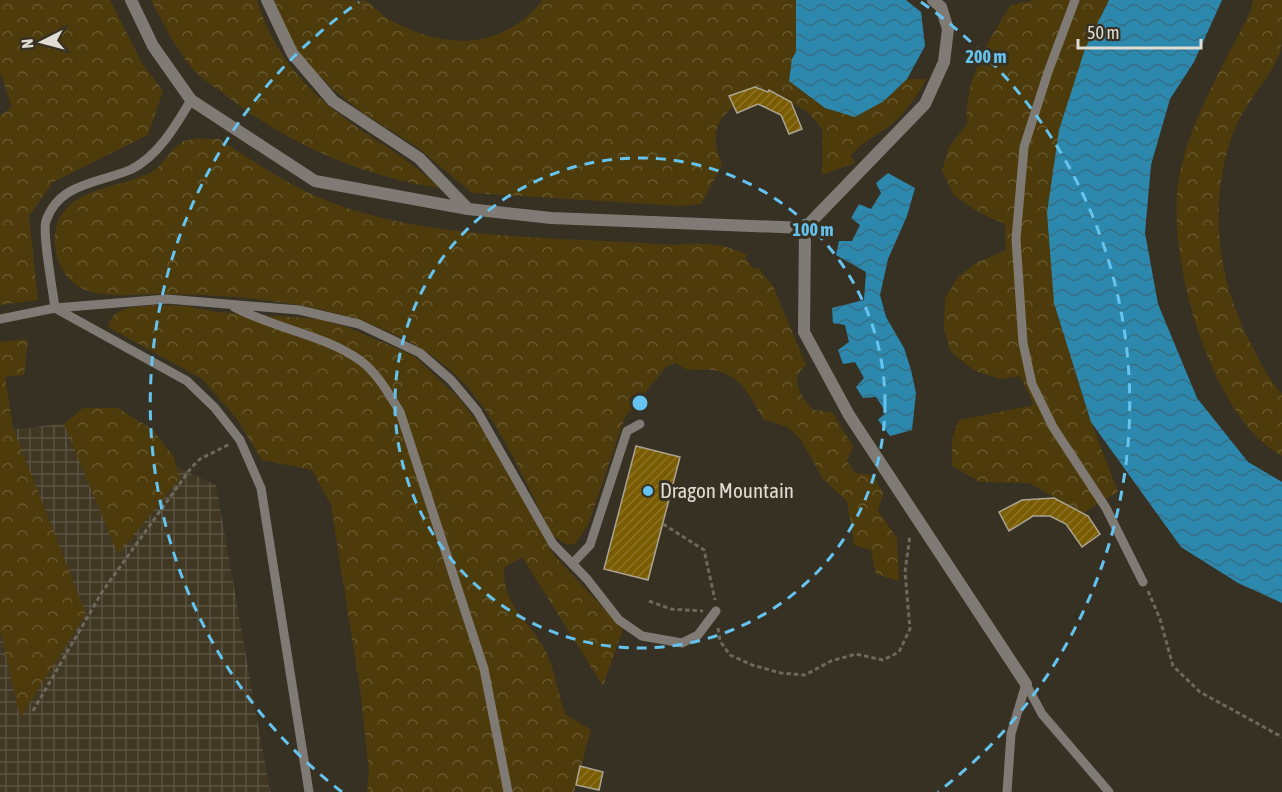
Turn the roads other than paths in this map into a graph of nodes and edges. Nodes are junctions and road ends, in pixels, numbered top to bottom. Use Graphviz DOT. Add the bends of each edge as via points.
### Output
graph roads {
  1 [pos="132,0"];
  2 [pos="267,0"];
  3 [pos="933,0"];
  4 [pos="1075,0"];
  5 [pos="191,100"];
  6 [pos="468,209"];
  7 [pos="805,228"];
  8 [pos="230,305"];
  9 [pos="55,308"];
  10 [pos="0,319"];
  11 [pos="639,424"];
  12 [pos="572,564"];
  13 [pos="1143,582"];
  14 [pos="716,611"];
  15 [pos="1026,684"];
  16 [pos="309,792"];
  17 [pos="508,792"];
  18 [pos="1007,792"];
  19 [pos="1108,792"];
  1 -- 5 [label="street" via="153,46"];
  2 -- 6 [label="street" via="292,53 333,101 419,158"];
  3 -- 7 [label="street" via="941,7 948,29 944,62 925,104"];
  4 -- 13 [label="lane" via="1024,147 1016,238 1023,343 1032,384 1053,427 1106,508"];
  5 -- 6 [label="street" via="315,181"];
  5 -- 9 [label="lane" via="161,146 133,168 79,186 61,198 45,222"];
  6 -- 7 [label="street" via="551,218"];
  7 -- 15 [label="street" via="804,332 849,415"];
  8 -- 9 [label="lane" via="166,299"];
  8 -- 12 [label="lane" via="299,310 359,324 420,353 451,380 477,411 553,544"];
  8 -- 17 [label="lane" via="254,318 310,335 361,361 382,382 400,412 484,669"];
  9 -- 10 [label="lane"];
  9 -- 16 [label="lane" via="187,381 240,440 261,488"];
  11 -- 12 [label="lane" via="627,431 590,545"];
  12 -- 14 [label="lane" via="619,620 642,636 682,643 698,634"];
  15 -- 18 [label="lane" via="1011,734"];
  15 -- 19 [label="lane" via="1042,714"];
}
